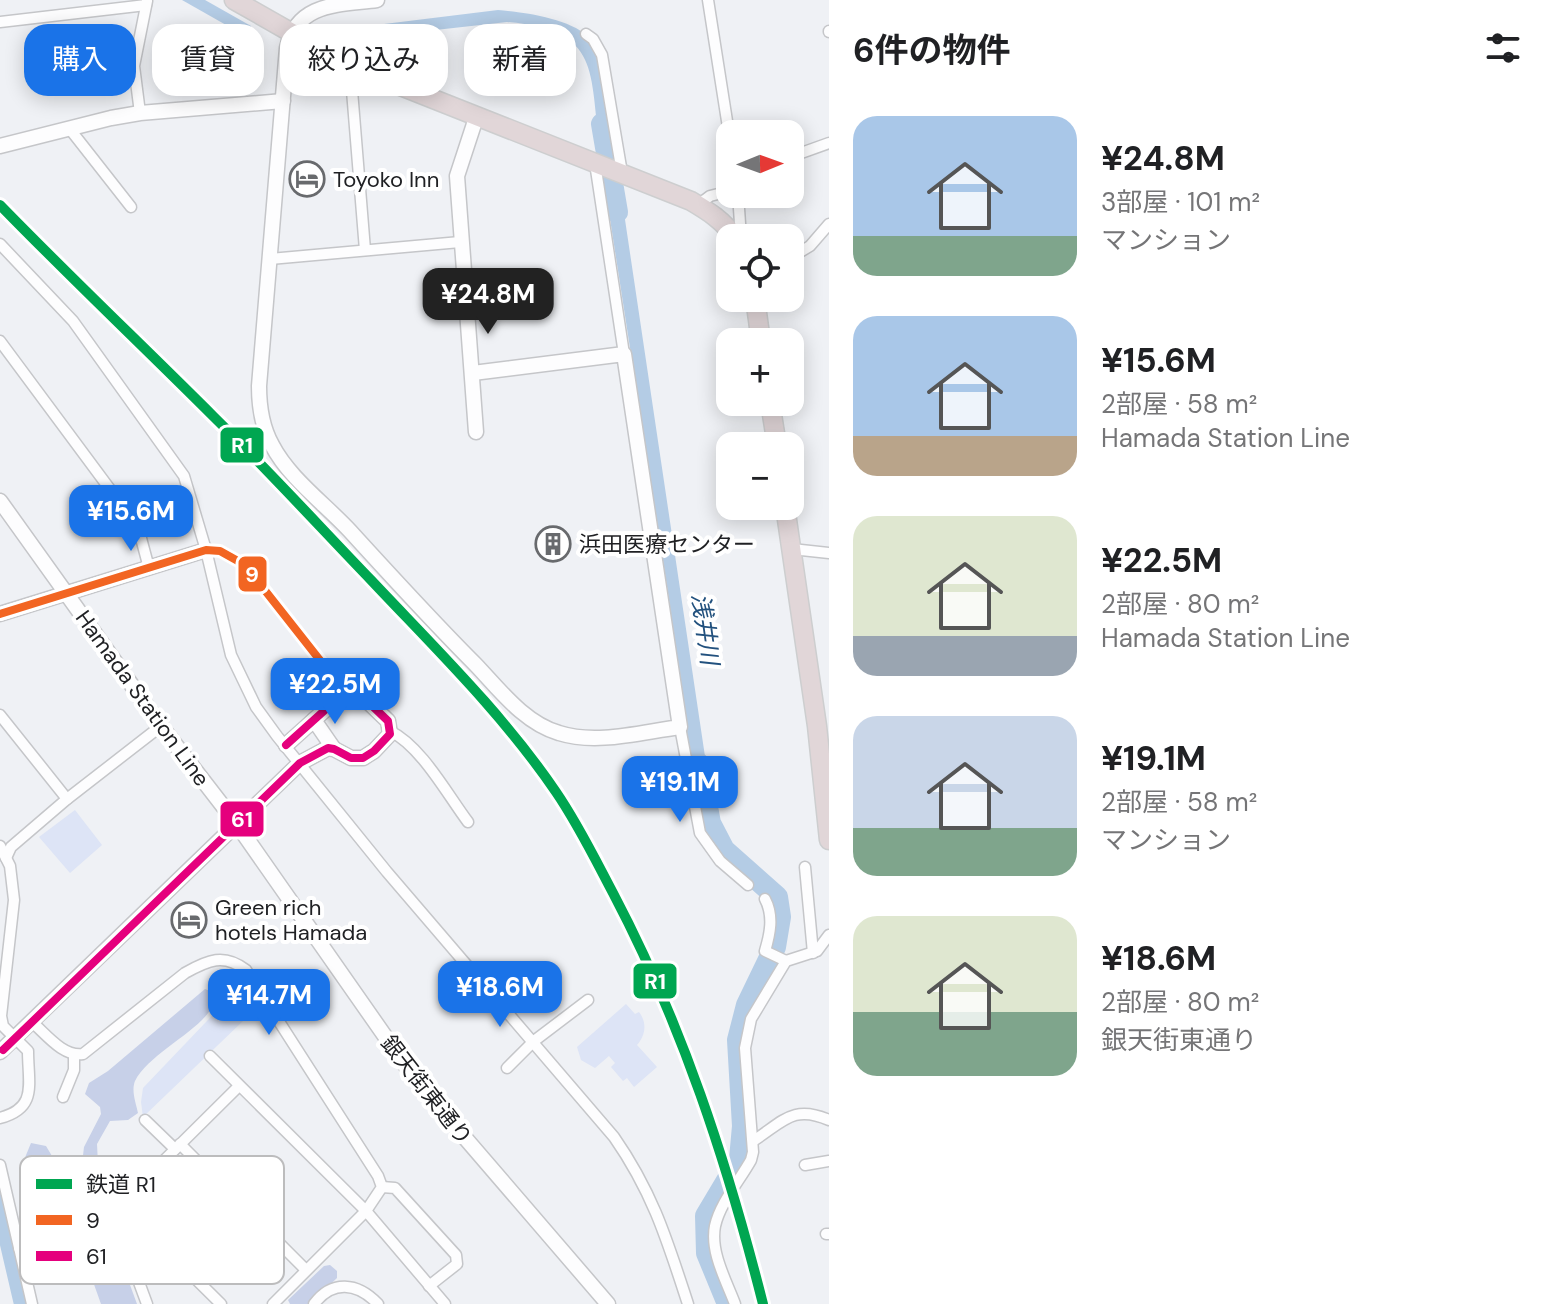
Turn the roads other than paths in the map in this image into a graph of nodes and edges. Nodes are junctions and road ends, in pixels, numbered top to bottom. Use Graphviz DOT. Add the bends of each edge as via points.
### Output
graph roads {
  1 [pos="234,0"];
  2 [pos="377,0"];
  3 [pos="708,0"];
  4 [pos="147,2"];
  5 [pos="0,22"];
  6 [pos="298,24"];
  7 [pos="280,27"];
  8 [pos="586,34"];
  9 [pos="284,96"];
  10 [pos="352,96"];
  11 [pos="423,96"];
  12 [pos="283,101"];
  13 [pos="140,113"];
  14 [pos="476,118"];
  15 [pos="727,120"];
  16 [pos="69,128"];
  17 [pos="829,143"];
  18 [pos="0,146"];
  19 [pos="804,152"];
  20 [pos="609,167"];
  21 [pos="716,194"];
  22 [pos="698,205"];
  23 [pos="131,207"];
  24 [pos="724,224"];
  25 [pos="829,224"];
  26 [pos="460,242"];
  27 [pos="0,244"];
  28 [pos="365,250"];
  29 [pos="804,250"];
  30 [pos="270,259"];
  31 [pos="0,341"];
  32 [pos="624,354"];
  33 [pos="473,373"];
  34 [pos="476,432"];
  35 [pos="0,501"];
  36 [pos="787,520"];
  37 [pos="792,549"];
  38 [pos="206,550"];
  39 [pos="829,553"];
  40 [pos="149,568"];
  41 [pos="67,593"];
  42 [pos="0,614"];
  43 [pos="345,692"];
  44 [pos="0,715"];
  45 [pos="314,720"];
  46 [pos="161,726"];
  47 [pos="680,727"];
  48 [pos="390,731"];
  49 [pos="286,745"];
  50 [pos="334,749"];
  51 [pos="300,763"];
  52 [pos="67,799"];
  53 [pos="468,822"];
  54 [pos="236,823"];
  55 [pos="829,840"];
  56 [pos="0,846"];
  57 [pos="6,858"];
  58 [pos="805,867"];
  59 [pos="748,885"];
  60 [pos="765,899"];
  61 [pos="11,915"];
  62 [pos="0,929"];
  63 [pos="829,935"];
  64 [pos="813,953"];
  65 [pos="783,959"];
  66 [pos="588,1000"];
  67 [pos="32,1022"];
  68 [pos="14,1040"];
  69 [pos="534,1041"];
  70 [pos="0,1052"];
  71 [pos="74,1055"];
  72 [pos="210,1056"];
  73 [pos="507,1068"];
  74 [pos="239,1086"];
  75 [pos="63,1097"];
  76 [pos="0,1118"];
  77 [pos="145,1120"];
  78 [pos="829,1120"];
  79 [pos="753,1141"];
  80 [pos="177,1147"];
  81 [pos="168,1156"];
  82 [pos="186,1156"];
  83 [pos="829,1161"];
  84 [pos="0,1165"];
  85 [pos="805,1165"];
  86 [pos="382,1187"];
  87 [pos="366,1211"];
  88 [pos="19,1248"];
  89 [pos="284,1249"];
  90 [pos="20,1252"];
  91 [pos="306,1270"];
  92 [pos="27,1284"];
  93 [pos="140,1284"];
  94 [pos="201,1284"];
  95 [pos="429,1286"];
  96 [pos="280,1302"];
  97 [pos="32,1304"];
  98 [pos="147,1304"];
  99 [pos="221,1304"];
  100 [pos="314,1304"];
  101 [pos="378,1304"];
  102 [pos="445,1304"];
  103 [pos="608,1304"];
  104 [pos="688,1304"];
  105 [pos="735,1304"];
  1 -- 7 [label="highway"];
  2 -- 6 [label="street" via="318,8"];
  3 -- 15 [label="street"];
  4 -- 5 [label="street"];
  4 -- 13 [label="street" via="134,66"];
  8 -- 20 [label="street" via="602,55"];
  9 -- 12 [label="street"];
  10 -- 28 [label="street"];
  11 -- 14 [label="highway"];
  12 -- 13 [label="street"];
  12 -- 30 [label="street"];
  13 -- 16 [label="street"];
  14 -- 20 [label="highway"];
  14 -- 26 [label="street" via="457,176"];
  16 -- 18 [label="street"];
  16 -- 23 [label="street"];
  17 -- 19 [label="street"];
  20 -- 22 [label="highway"];
  20 -- 32 [label="street"];
  21 -- 22 [label="street"];
  22 -- 24 [label="highway"];
  25 -- 29 [label="street"];
  26 -- 28 [label="street"];
  26 -- 33 [label="street"];
  27 -- 38 [label="street" via="73,321 184,476"];
  28 -- 30 [label="street"];
  30 -- 47 [label="street" via="259,405 272,446 291,470 504,695 539,725 580,738"];
  31 -- 40 [label="street" via="138,527"];
  32 -- 33 [label="street"];
  32 -- 47 [label="street"];
  33 -- 34 [label="street"];
  35 -- 41 [label="street, Hamada Station Line"];
  36 -- 37 [label="highway"];
  37 -- 39 [label="street"];
  37 -- 55 [label="highway"];
  38 -- 40 [label="street"];
  38 -- 43 [label="street" via="220,551 245,565"];
  38 -- 49 [label="street" via="236,668 256,707"];
  40 -- 41 [label="street"];
  41 -- 42 [label="street"];
  41 -- 46 [label="street, Hamada Station Line"];
  43 -- 45 [label="street"];
  43 -- 48 [label="street" via="362,696 388,721"];
  44 -- 52 [label="street"];
  45 -- 49 [label="street"];
  45 -- 50 [label="street"];
  46 -- 52 [label="street"];
  46 -- 54 [label="street, Hamada Station Line"];
  47 -- 59 [label="street" via="700,833 720,861"];
  48 -- 50 [label="street" via="363,758"];
  48 -- 53 [label="street" via="404,738"];
  49 -- 51 [label="street"];
  50 -- 51 [label="street"];
  51 -- 54 [label="street"];
  51 -- 69 [label="street"];
  52 -- 57 [label="street" via="11,847"];
  54 -- 67 [label="street"];
  54 -- 103 [label="street, 銀天街東通り" via="417,1082"];
  56 -- 57 [label="street"];
  57 -- 61 [label="street" via="14,900"];
  58 -- 64 [label="street"];
  60 -- 65 [label="street" via="770,909 765,951"];
  61 -- 62 [label="street"];
  61 -- 68 [label="street" via="1,1016"];
  63 -- 64 [label="street"];
  64 -- 65 [label="street"];
  65 -- 79 [label="street" via="746,1037"];
  66 -- 69 [label="street"];
  67 -- 68 [label="street"];
  67 -- 71 [label="street"];
  68 -- 70 [label="street"];
  68 -- 76 [label="street" via="28,1051 26,1103 16,1114"];
  69 -- 73 [label="street"];
  69 -- 104 [label="street" via="636,1170"];
  71 -- 75 [label="street"];
  71 -- 86 [label="street" via="83,1054 185,973 202,964 233,960 255,983"];
  72 -- 74 [label="street"];
  74 -- 80 [label="street"];
  74 -- 87 [label="street"];
  77 -- 80 [label="street"];
  78 -- 79 [label="street" via="797,1113"];
  79 -- 105 [label="street" via="751,1160 715,1226 716,1254"];
  80 -- 81 [label="street"];
  80 -- 82 [label="street"];
  83 -- 85 [label="street"];
  84 -- 88 [label="street"];
  86 -- 87 [label="street"];
  86 -- 95 [label="street" via="395,1188 456,1255 457,1264"];
  87 -- 91 [label="street"];
  87 -- 95 [label="street"];
  88 -- 90 [label="street"];
  89 -- 91 [label="street"];
  91 -- 96 [label="street"];
  92 -- 97 [label="street"];
  93 -- 98 [label="street"];
  94 -- 99 [label="street"];
  95 -- 102 [label="street"];
  100 -- 101 [label="street" via="340,1285"];
}
